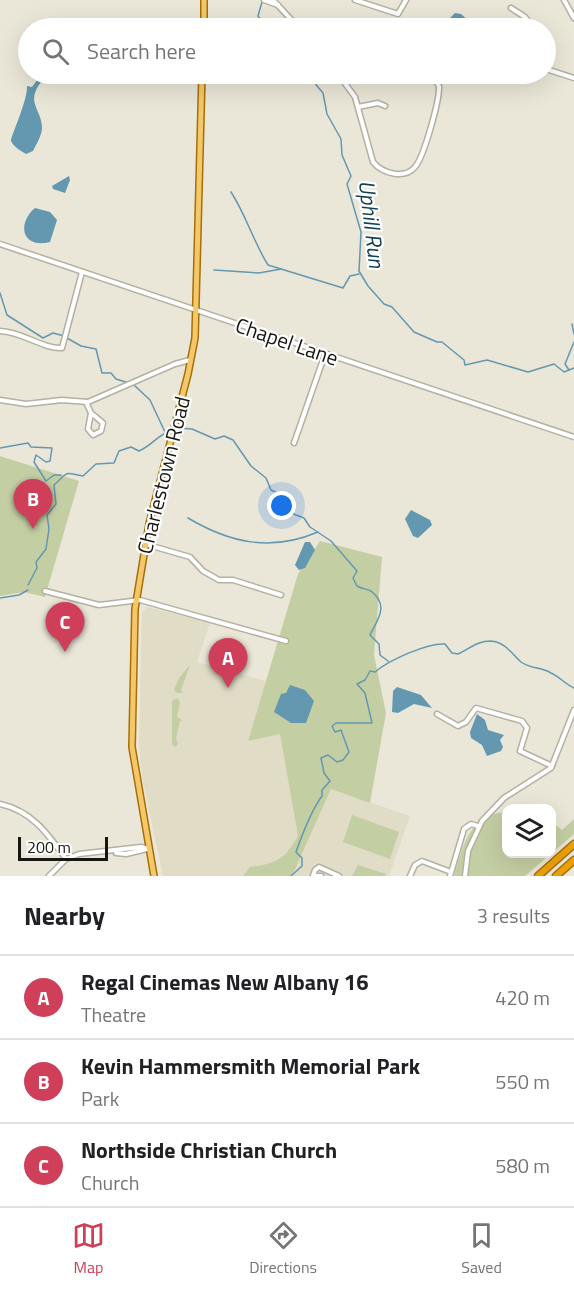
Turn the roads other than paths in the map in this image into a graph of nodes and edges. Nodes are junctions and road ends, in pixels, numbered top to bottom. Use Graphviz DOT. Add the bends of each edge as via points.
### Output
graph roads {
  1 [pos="204,0"];
  2 [pos="264,0"];
  3 [pos="273,0"];
  4 [pos="355,0"];
  5 [pos="406,0"];
  6 [pos="564,0"];
  7 [pos="279,6"];
  8 [pos="511,8"];
  9 [pos="204,18"];
  10 [pos="290,18"];
  11 [pos="526,18"];
  12 [pos="574,18"];
  13 [pos="556,72"];
  14 [pos="574,78"];
  15 [pos="202,84"];
  16 [pos="346,84"];
  17 [pos="438,84"];
  18 [pos="385,106"];
  19 [pos="358,107"];
  20 [pos="0,244"];
  21 [pos="82,272"];
  22 [pos="197,311"];
  23 [pos="0,331"];
  24 [pos="325,354"];
  25 [pos="191,360"];
  26 [pos="0,400"];
  27 [pos="86,402"];
  28 [pos="91,413"];
  29 [pos="574,437"];
  30 [pos="294,443"];
  31 [pos="145,544"];
  32 [pos="45,591"];
  33 [pos="281,595"];
  34 [pos="136,600"];
  35 [pos="286,641"];
  36 [pos="574,711"];
  37 [pos="437,714"];
  38 [pos="552,766"];
  39 [pos="0,804"];
  40 [pos="478,826"];
  41 [pos="574,844"];
  42 [pos="149,849"];
  43 [pos="66,859"];
  44 [pos="574,860"];
  45 [pos="450,874"];
  46 [pos="48,876"];
  47 [pos="154,876"];
  48 [pos="313,876"];
  49 [pos="321,876"];
  50 [pos="339,876"];
  51 [pos="410,876"];
  52 [pos="465,876"];
  53 [pos="538,876"];
  54 [pos="556,876"];
  1 -- 9 [label="main road"];
  2 -- 7 [label="street"];
  3 -- 7 [label="street"];
  4 -- 5 [label="street" via="396,14"];
  6 -- 12 [label="street"];
  7 -- 10 [label="street"];
  8 -- 11 [label="street"];
  13 -- 14 [label="street"];
  15 -- 22 [label="main road, Charlestown Road"];
  16 -- 19 [label="street"];
  17 -- 19 [label="street" via="439,93 418,162 408,172 392,173 373,162"];
  18 -- 19 [label="street" via="378,103"];
  20 -- 21 [label="street, Chapel Lane"];
  21 -- 22 [label="street, Chapel Lane"];
  21 -- 23 [label="street" via="60,349 22,333"];
  22 -- 24 [label="street, Chapel Lane"];
  22 -- 25 [label="main road, Charlestown Road"];
  24 -- 29 [label="street, Chapel Lane"];
  24 -- 30 [label="street"];
  25 -- 27 [label="street"];
  25 -- 31 [label="main road, Charlestown Road"];
  26 -- 27 [label="street" via="18,404"];
  27 -- 28 [label="street"];
  28 -- 28 [label="street" via="103,423 101,431 93,435 87,429"];
  31 -- 33 [label="street" via="190,557 219,580 233,580"];
  31 -- 34 [label="main road, Charlestown Road"];
  32 -- 34 [label="street" via="99,604"];
  34 -- 35 [label="street"];
  34 -- 42 [label="main road, Charlestown Road" via="132,747"];
  36 -- 38 [label="street"];
  37 -- 38 [label="street" via="458,726 476,708 522,721 527,733 520,751"];
  38 -- 40 [label="street" via="499,802"];
  39 -- 43 [label="street" via="35,820"];
  40 -- 45 [label="street" via="471,824 464,829"];
  40 -- 52 [label="street" via="468,851"];
  41 -- 53 [label="highway"];
  42 -- 43 [label="street" via="126,854 79,854"];
  42 -- 47 [label="main road, Charlestown Road"];
  43 -- 46 [label="street"];
  44 -- 54 [label="highway"];
  45 -- 51 [label="street" via="422,861"];
  48 -- 49 [label="street"];
  48 -- 50 [label="street" via="319,867"];
}
